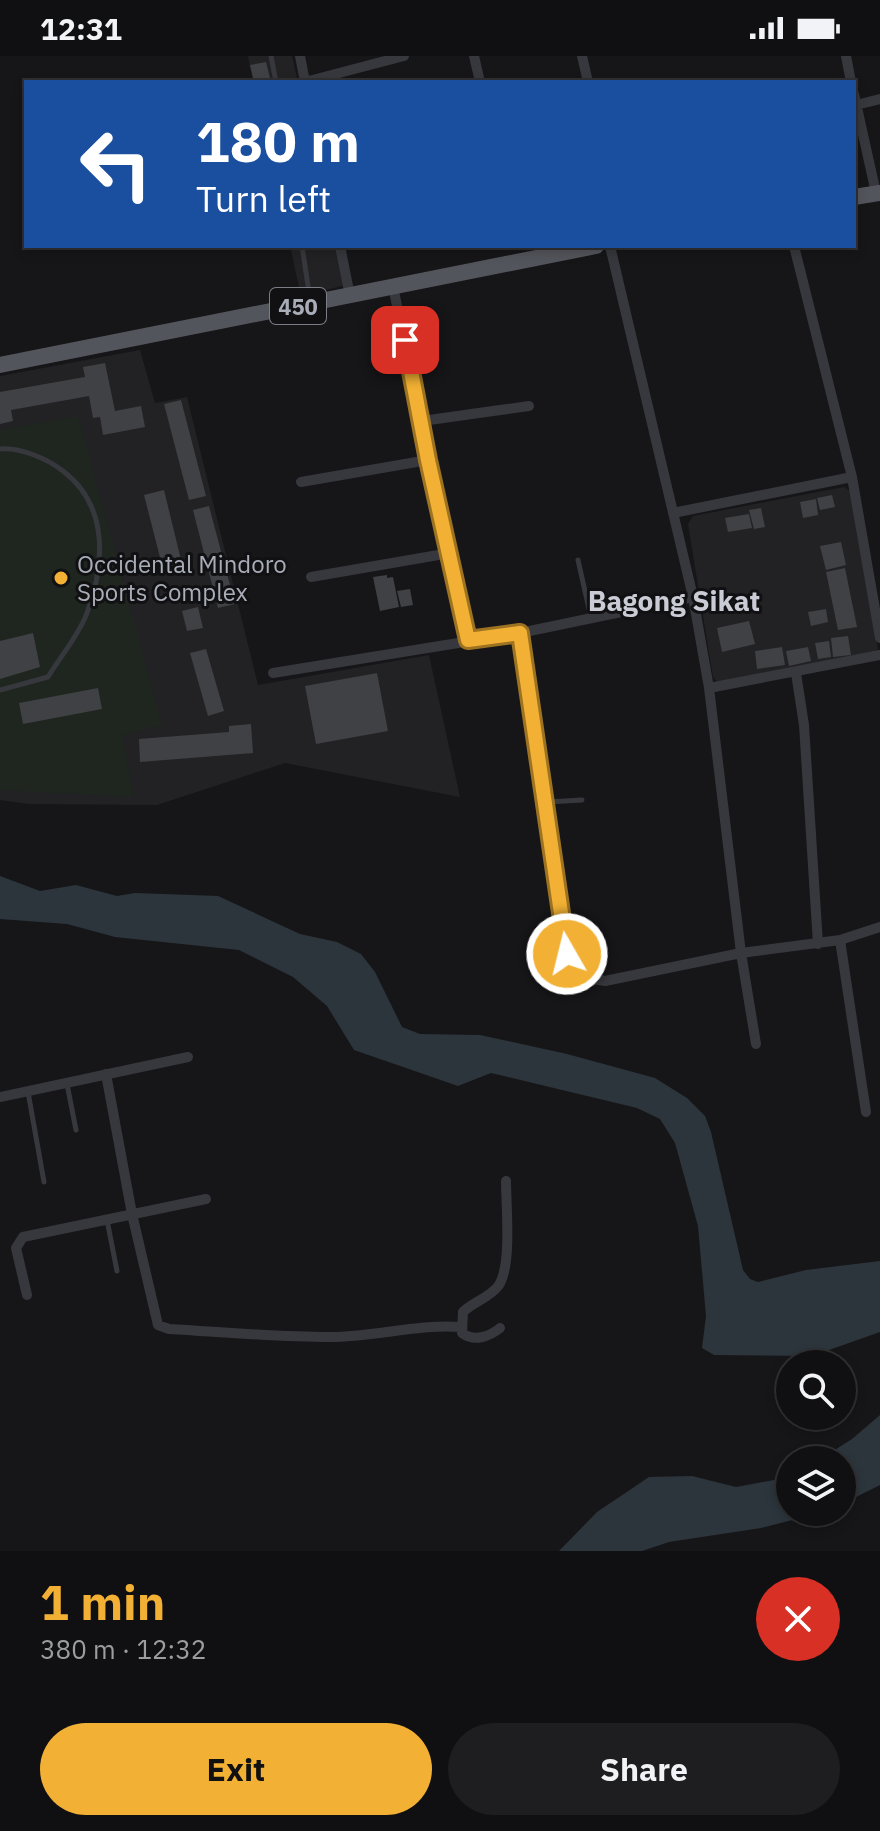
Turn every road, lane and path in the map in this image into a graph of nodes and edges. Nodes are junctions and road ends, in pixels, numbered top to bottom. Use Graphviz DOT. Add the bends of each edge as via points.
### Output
graph roads {
  1 [pos="271,56"];
  2 [pos="300,56"];
  3 [pos="404,56"];
  4 [pos="474,56"];
  5 [pos="582,56"];
  6 [pos="846,56"];
  7 [pos="276,80"];
  8 [pos="305,80"];
  9 [pos="313,80"];
  10 [pos="480,80"];
  11 [pos="588,80"];
  12 [pos="851,80"];
  13 [pos="856,99"];
  14 [pos="880,99"];
  15 [pos="856,103"];
  16 [pos="878,193"];
  17 [pos="856,197"];
  18 [pos="302,248"];
  19 [pos="340,248"];
  20 [pos="574,248"];
  21 [pos="610,248"];
  22 [pos="795,248"];
  23 [pos="518,253"];
  24 [pos="393,286"];
  25 [pos="350,296"];
  26 [pos="310,304"];
  27 [pos="0,365"];
  28 [pos="529,406"];
  29 [pos="422,421"];
  30 [pos="0,449"];
  31 [pos="428,460"];
  32 [pos="852,477"];
  33 [pos="301,482"];
  34 [pos="673,513"];
  35 [pos="450,553"];
  36 [pos="578,560"];
  37 [pos="311,577"];
  38 [pos="693,597"];
  39 [pos="591,619"];
  40 [pos="520,633"];
  41 [pos="880,638"];
  42 [pos="468,640"];
  43 [pos="880,655"];
  44 [pos="273,673"];
  45 [pos="796,673"];
  46 [pos="709,688"];
  47 [pos="0,690"];
  48 [pos="582,800"];
  49 [pos="544,802"];
  50 [pos="880,927"];
  51 [pos="840,940"];
  52 [pos="818,944"];
  53 [pos="741,953"];
  54 [pos="756,1044"];
  55 [pos="188,1057"];
  56 [pos="106,1074"];
  57 [pos="66,1083"];
  58 [pos="28,1091"];
  59 [pos="0,1097"];
  60 [pos="866,1112"];
  61 [pos="76,1130"];
  62 [pos="506,1181"];
  63 [pos="44,1182"];
  64 [pos="206,1199"];
  65 [pos="132,1214"];
  66 [pos="107,1219"];
  67 [pos="117,1271"];
  68 [pos="27,1295"];
  69 [pos="460,1327"];
  70 [pos="500,1328"];
  1 -- 7 [label="lane"];
  2 -- 8 [label="street"];
  3 -- 9 [label="street"];
  4 -- 10 [label="street"];
  5 -- 11 [label="street"];
  6 -- 12 [label="street"];
  13 -- 14 [label="street"];
  15 -- 16 [label="street"];
  16 -- 17 [label="main road"];
  18 -- 26 [label="lane"];
  19 -- 25 [label="street"];
  20 -- 23 [label="main road, 450"];
  21 -- 34 [label="street"];
  22 -- 32 [label="street"];
  23 -- 24 [label="main road, 450"];
  24 -- 25 [label="main road, 450"];
  24 -- 29 [label="street"];
  25 -- 26 [label="main road, 450"];
  26 -- 27 [label="main road, 450"];
  28 -- 29 [label="street"];
  29 -- 31 [label="street"];
  30 -- 47 [label="lane" via="52,463 74,479 97,515 100,554 86,615 48,677"];
  31 -- 33 [label="street"];
  31 -- 35 [label="street"];
  32 -- 34 [label="street"];
  32 -- 41 [label="street"];
  34 -- 38 [label="street"];
  35 -- 37 [label="street"];
  35 -- 42 [label="street"];
  36 -- 39 [label="lane"];
  38 -- 39 [label="street"];
  38 -- 46 [label="street"];
  39 -- 40 [label="street"];
  40 -- 42 [label="street"];
  40 -- 49 [label="street"];
  42 -- 44 [label="street"];
  43 -- 45 [label="street"];
  45 -- 46 [label="street"];
  45 -- 52 [label="street"];
  46 -- 53 [label="street"];
  48 -- 49 [label="lane"];
  49 -- 53 [label="street" via="567,954 581,977 605,981"];
  50 -- 51 [label="street"];
  51 -- 52 [label="street"];
  51 -- 60 [label="street"];
  52 -- 53 [label="street"];
  53 -- 54 [label="street"];
  55 -- 56 [label="street"];
  56 -- 57 [label="street"];
  56 -- 65 [label="street"];
  57 -- 58 [label="street"];
  57 -- 61 [label="lane"];
  58 -- 59 [label="street"];
  58 -- 63 [label="lane"];
  62 -- 69 [label="street" via="501,1281 463,1312"];
  64 -- 65 [label="street"];
  65 -- 66 [label="street"];
  65 -- 69 [label="street" via="162,1328 331,1337"];
  66 -- 67 [label="lane"];
  66 -- 68 [label="street" via="23,1237 16,1248"];
  69 -- 70 [label="street" via="468,1337 485,1337"];
}
